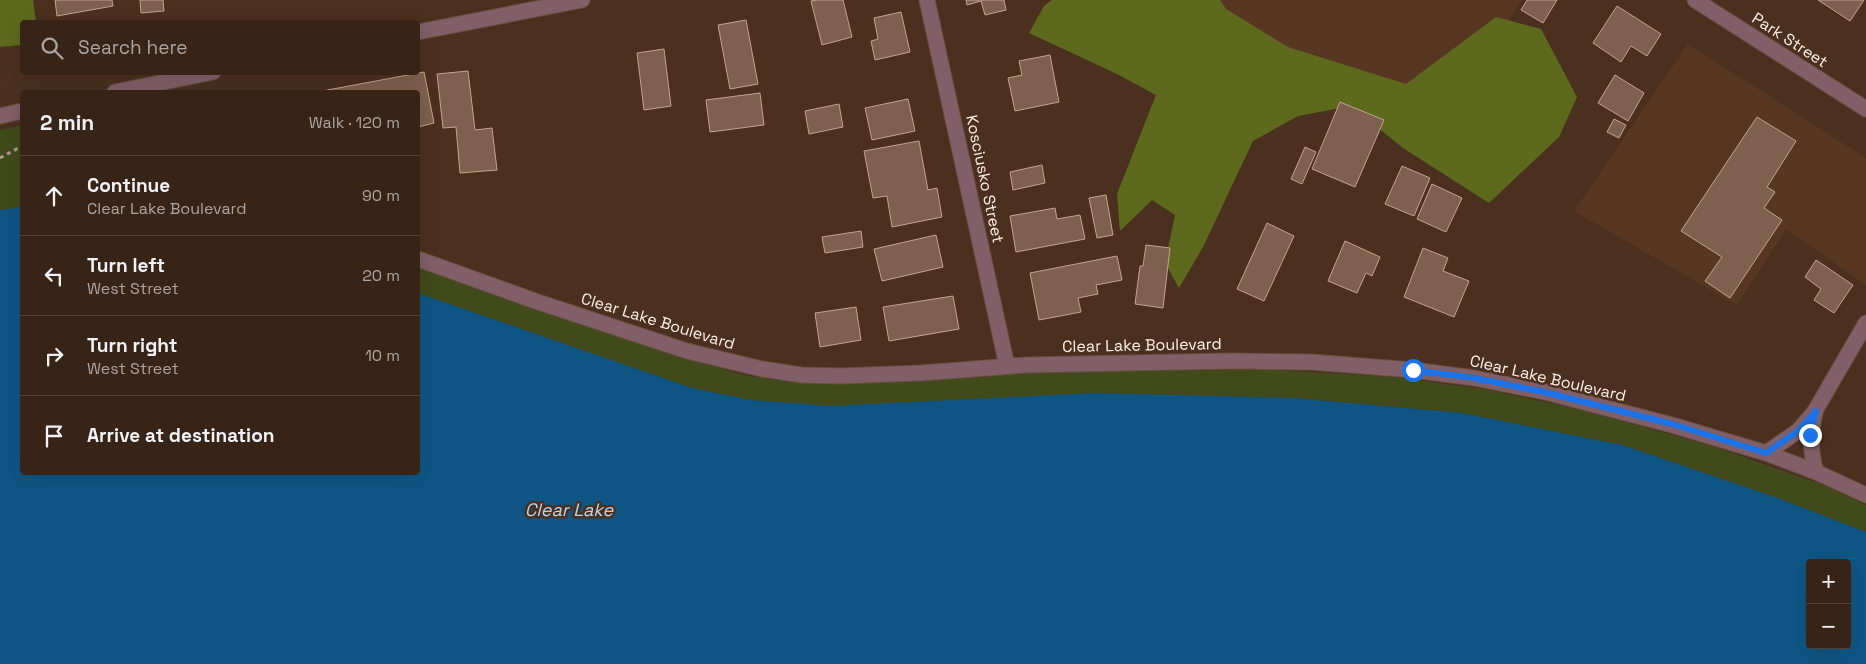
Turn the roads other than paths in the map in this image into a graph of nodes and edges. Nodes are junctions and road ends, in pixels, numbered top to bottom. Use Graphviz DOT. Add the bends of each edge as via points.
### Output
graph roads {
  1 [pos="582,0"];
  2 [pos="927,0"];
  3 [pos="1695,0"];
  4 [pos="420,32"];
  5 [pos="198,75"];
  6 [pos="125,90"];
  7 [pos="1866,109"];
  8 [pos="20,111"];
  9 [pos="0,116"];
  10 [pos="420,260"];
  11 [pos="1866,323"];
  12 [pos="1007,366"];
  13 [pos="1816,411"];
  14 [pos="1766,453"];
  15 [pos="1816,472"];
  16 [pos="1866,495"];
  1 -- 4 [label="street"];
  2 -- 12 [label="street, Kosciusko Street"];
  3 -- 7 [label="street, Park Street"];
  5 -- 6 [label="street"];
  8 -- 9 [label="street"];
  10 -- 12 [label="street, Clear Lake Boulevard" via="678,348 762,369 801,375 841,376"];
  11 -- 13 [label="street"];
  12 -- 14 [label="street, Clear Lake Boulevard" via="1230,361 1311,362 1413,370 1544,392 1672,424"];
  13 -- 14 [label="street" via="1798,431"];
  13 -- 15 [label="street" via="1810,435"];
  14 -- 15 [label="street, Clear Lake Boulevard"];
  15 -- 16 [label="street, Clear Lake Boulevard"];
}
